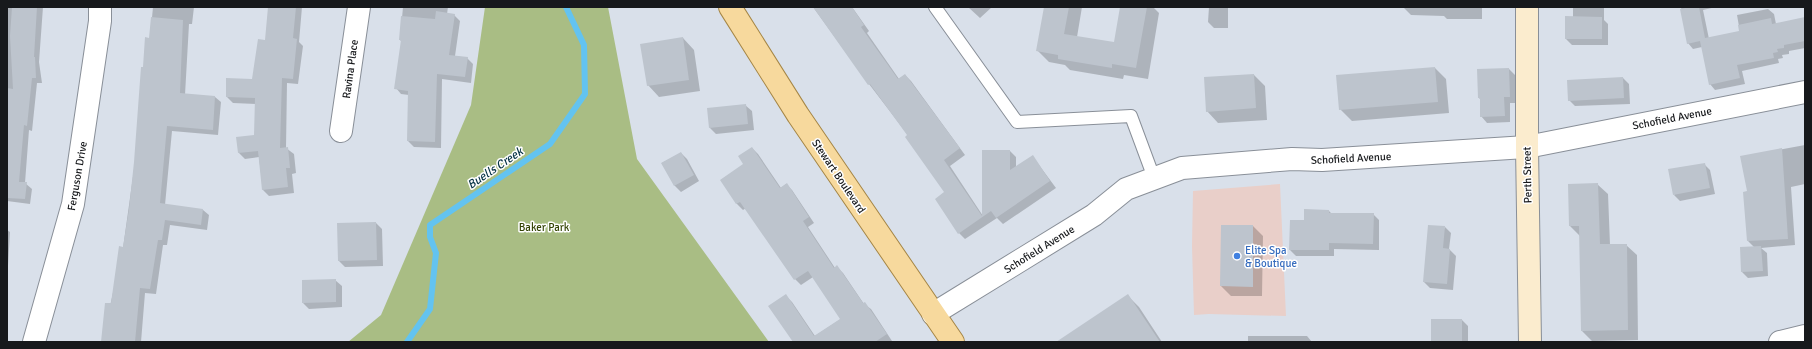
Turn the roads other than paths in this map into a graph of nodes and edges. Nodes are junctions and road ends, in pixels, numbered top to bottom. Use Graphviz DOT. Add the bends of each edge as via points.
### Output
graph roads {
  1 [pos="100,7"];
  2 [pos="359,7"];
  3 [pos="730,7"];
  4 [pos="935,7"];
  5 [pos="1527,7"];
  6 [pos="1805,92"];
  7 [pos="341,131"];
  8 [pos="1527,147"];
  9 [pos="1154,178"];
  10 [pos="933,314"];
  11 [pos="1805,336"];
  12 [pos="34,342"];
  13 [pos="953,342"];
  14 [pos="1530,342"];
  15 [pos="1780,342"];
  1 -- 12 [label="street, Ferguson Drive" via="74,204"];
  2 -- 7 [label="street, Ravina Place"];
  3 -- 10 [label="main road, Stewart Boulevard" via="798,115"];
  4 -- 9 [label="lane" via="1016,122 1131,116"];
  5 -- 8 [label="street, Perth Street"];
  6 -- 8 [label="street, Schofield Avenue"];
  8 -- 9 [label="street, Schofield Avenue" via="1322,160 1247,162 1182,168"];
  8 -- 14 [label="street, Perth Street"];
  9 -- 10 [label="street, Schofield Avenue" via="1126,189 1094,215"];
  10 -- 13 [label="main road, Stewart Boulevard"];
  11 -- 15 [label="street"];
}
